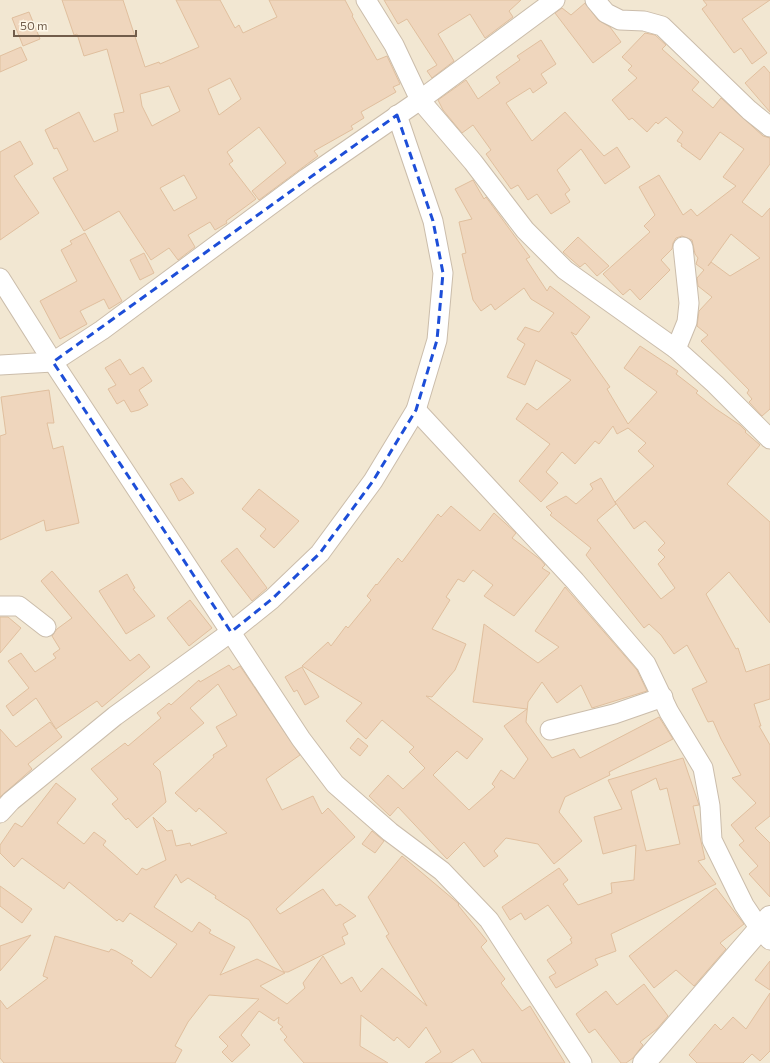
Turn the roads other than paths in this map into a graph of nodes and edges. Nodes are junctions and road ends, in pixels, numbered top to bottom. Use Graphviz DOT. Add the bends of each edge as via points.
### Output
graph roads {
  1 [pos="366,0"];
  2 [pos="555,0"];
  3 [pos="595,0"];
  4 [pos="420,100"];
  5 [pos="398,115"];
  6 [pos="770,127"];
  7 [pos="683,247"];
  8 [pos="0,278"];
  9 [pos="676,350"];
  10 [pos="53,362"];
  11 [pos="0,365"];
  12 [pos="416,410"];
  13 [pos="770,439"];
  14 [pos="0,606"];
  15 [pos="46,627"];
  16 [pos="231,632"];
  17 [pos="663,697"];
  18 [pos="550,730"];
  19 [pos="0,813"];
  20 [pos="767,928"];
  21 [pos="582,1063"];
  22 [pos="644,1063"];
  1 -- 4 [label="street" via="394,45"];
  2 -- 4 [label="street"];
  3 -- 6 [label="street" via="606,13 620,20 644,21 662,26"];
  4 -- 5 [label="street"];
  4 -- 9 [label="street" via="473,162 524,230 565,270"];
  5 -- 10 [label="street" via="307,178 102,330"];
  5 -- 12 [label="street" via="433,221 443,273 438,340"];
  7 -- 9 [label="street" via="689,303 687,322"];
  8 -- 10 [label="street"];
  9 -- 13 [label="street" via="715,384"];
  10 -- 11 [label="street"];
  10 -- 16 [label="street"];
  12 -- 16 [label="street" via="373,481 320,552 272,599"];
  12 -- 17 [label="street" via="636,652 646,664"];
  14 -- 15 [label="street" via="19,606"];
  16 -- 19 [label="street" via="115,716 11,800"];
  16 -- 21 [label="street" via="301,739 335,784 390,832 442,871 489,920"];
  17 -- 18 [label="street" via="614,714"];
  17 -- 20 [label="street" via="669,712 703,768 710,806 712,840 744,905"];
  20 -- 22 [label="street"];
}
